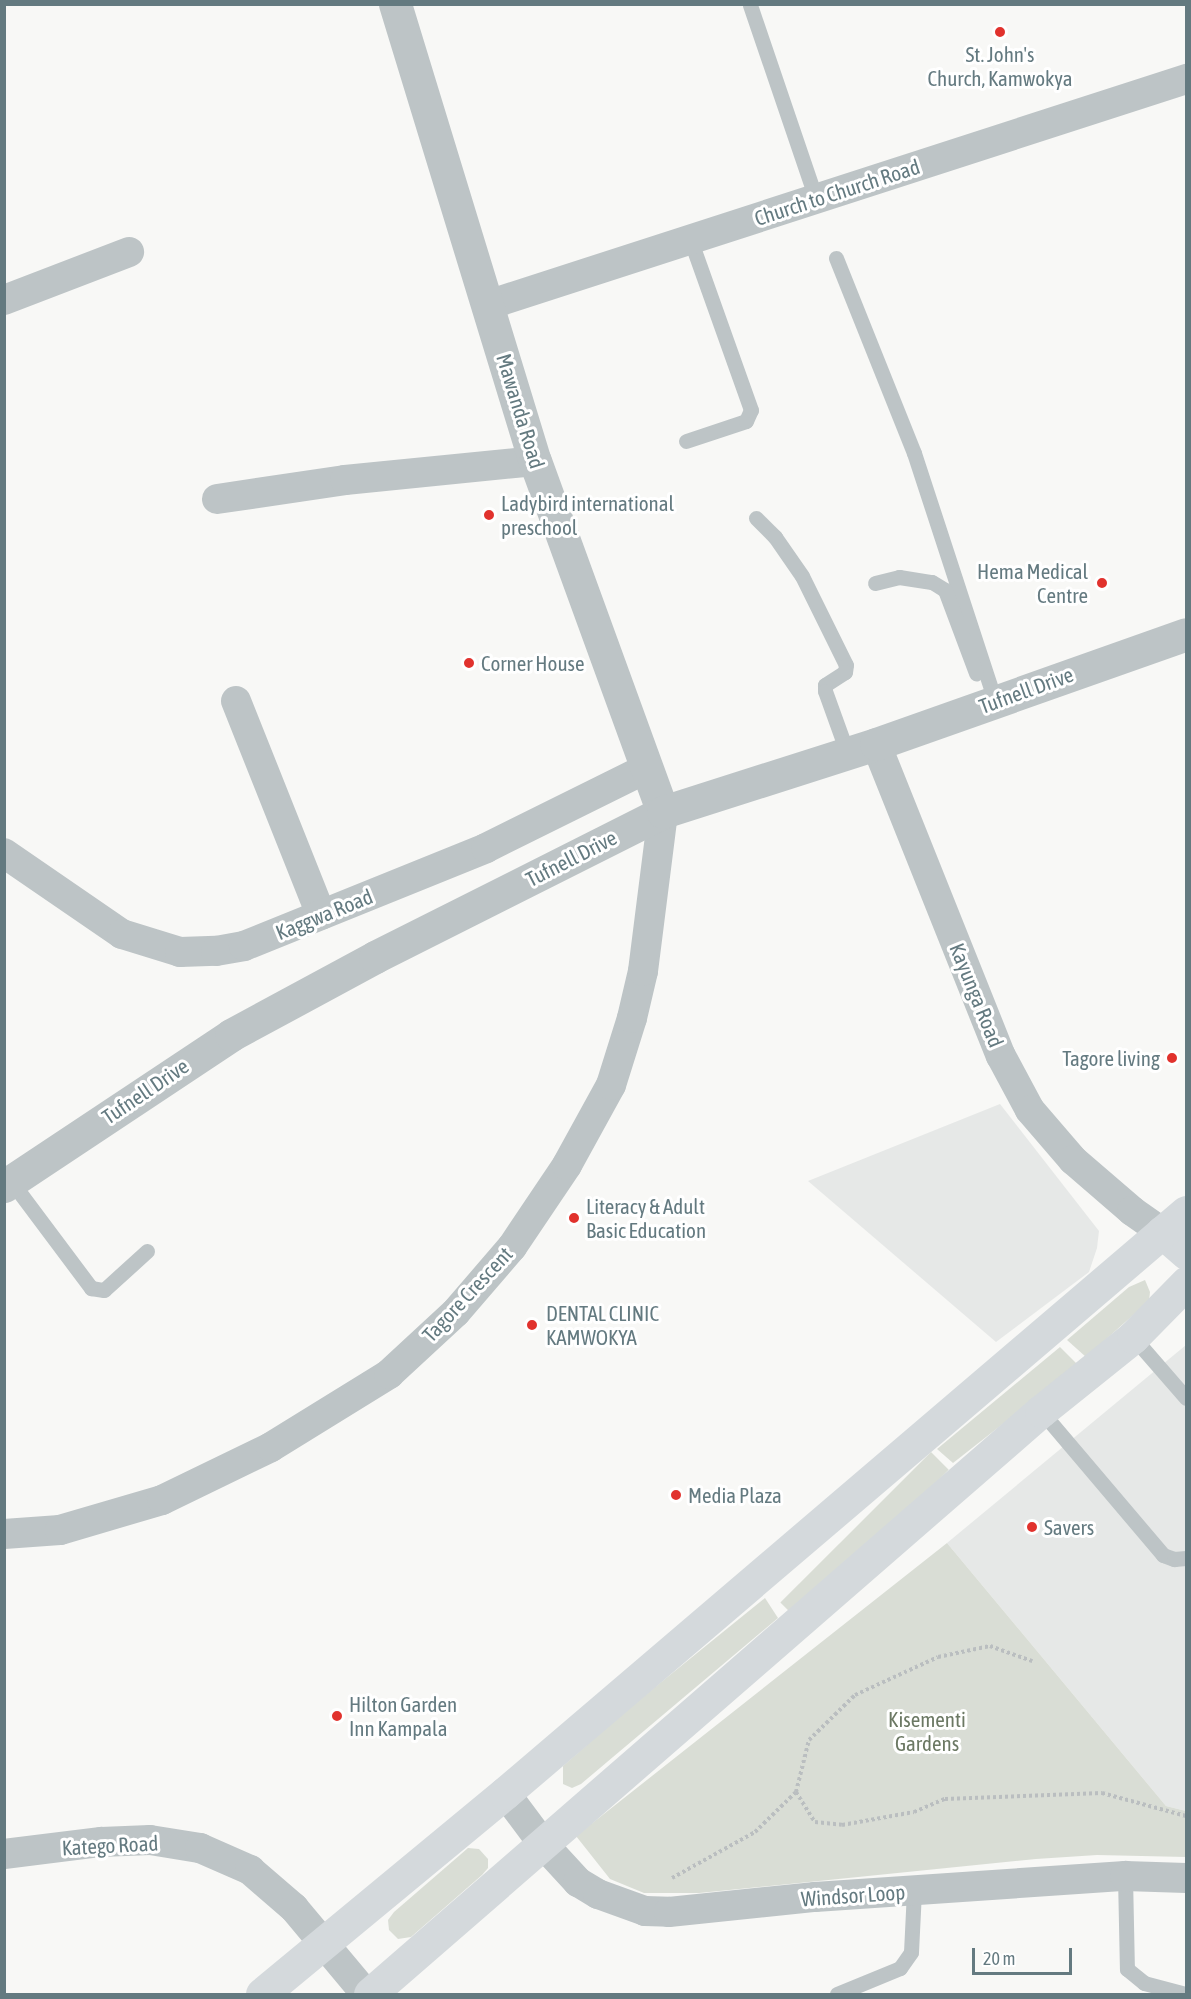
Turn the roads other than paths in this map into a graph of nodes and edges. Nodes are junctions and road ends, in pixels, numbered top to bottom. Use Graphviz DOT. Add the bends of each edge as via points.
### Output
graph roads {
  1 [pos="395,4"];
  2 [pos="750,5"];
  3 [pos="1186,79"];
  4 [pos="816,199"];
  5 [pos="690,239"];
  6 [pos="129,252"];
  7 [pos="836,258"];
  8 [pos="4,300"];
  9 [pos="488,305"];
  10 [pos="686,441"];
  11 [pos="535,461"];
  12 [pos="217,499"];
  13 [pos="756,518"];
  14 [pos="875,583"];
  15 [pos="1186,634"];
  16 [pos="236,701"];
  17 [pos="991,702"];
  18 [pos="861,748"];
  19 [pos="647,768"];
  20 [pos="663,812"];
  21 [pos="4,853"];
  22 [pos="321,915"];
  23 [pos="8,1184"];
  24 [pos="1186,1203"];
  25 [pos="1132,1211"];
  26 [pos="1174,1222"];
  27 [pos="147,1251"];
  28 [pos="1186,1253"];
  29 [pos="1186,1283"];
  30 [pos="1133,1337"];
  31 [pos="1186,1398"];
  32 [pos="1041,1411"];
  33 [pos="4,1534"];
  34 [pos="1186,1558"];
  35 [pos="505,1793"];
  36 [pos="543,1844"];
  37 [pos="4,1854"];
  38 [pos="1125,1876"];
  39 [pos="1186,1878"];
  40 [pos="914,1890"];
  41 [pos="324,1944"];
  42 [pos="1186,1994"];
  43 [pos="262,1995"];
  44 [pos="368,1995"];
  45 [pos="837,1995"];
  1 -- 9 [label="street, Mawanda Road"];
  2 -- 4 [label="lane"];
  3 -- 4 [label="street, Church to Church Road"];
  4 -- 5 [label="street, Church to Church Road"];
  5 -- 9 [label="street, Church to Church Road"];
  5 -- 10 [label="lane" via="751,410 746,421"];
  6 -- 8 [label="street"];
  7 -- 17 [label="lane" via="914,453"];
  9 -- 11 [label="street, Mawanda Road"];
  11 -- 12 [label="street" via="345,480"];
  11 -- 19 [label="street, Mawanda Road"];
  13 -- 18 [label="lane" via="775,537 802,576 846,665 845,672 825,685 825,692"];
  14 -- 17 [label="lane" via="899,577 932,582 945,590"];
  15 -- 17 [label="street, Tufnell Drive"];
  16 -- 22 [label="street"];
  17 -- 18 [label="street, Tufnell Drive"];
  18 -- 20 [label="street, Tufnell Drive"];
  18 -- 25 [label="street, Kayunga Road" via="1001,1056 1030,1110 1073,1160"];
  19 -- 20 [label="street, Mawanda Road"];
  19 -- 22 [label="street, Kaggwa Road" via="486,848"];
  20 -- 23 [label="street, Tufnell Drive" via="375,957 231,1035"];
  20 -- 33 [label="street, Tagore Crescent" via="643,971 611,1085 567,1165 512,1247 456,1312 389,1374 271,1447 162,1500 60,1530"];
  21 -- 22 [label="street, Kaggwa Road" via="122,934 180,952 244,946"];
  23 -- 27 [label="lane" via="91,1288 104,1290"];
  24 -- 25 [label="street"];
  25 -- 26 [label="street, Kayunga Road"];
  26 -- 28 [label="main road"];
  26 -- 35 [label="main road"];
  29 -- 30 [label="main road"];
  30 -- 31 [label="lane"];
  30 -- 32 [label="main road"];
  32 -- 34 [label="lane" via="1163,1555"];
  32 -- 36 [label="main road"];
  35 -- 36 [label="street, Windsor Loop"];
  35 -- 41 [label="main road"];
  36 -- 40 [label="street, Windsor Loop" via="578,1882 623,1906 645,1911"];
  36 -- 44 [label="main road"];
  37 -- 41 [label="street, Katego Road" via="150,1840 200,1848 250,1870 294,1908"];
  38 -- 39 [label="street, Windsor Loop"];
  38 -- 40 [label="street, Windsor Loop"];
  38 -- 42 [label="lane" via="1127,1969 1144,1983"];
  40 -- 45 [label="lane" via="911,1952 900,1968"];
  41 -- 43 [label="main road"];
  41 -- 44 [label="street, Katego Road"];
}
